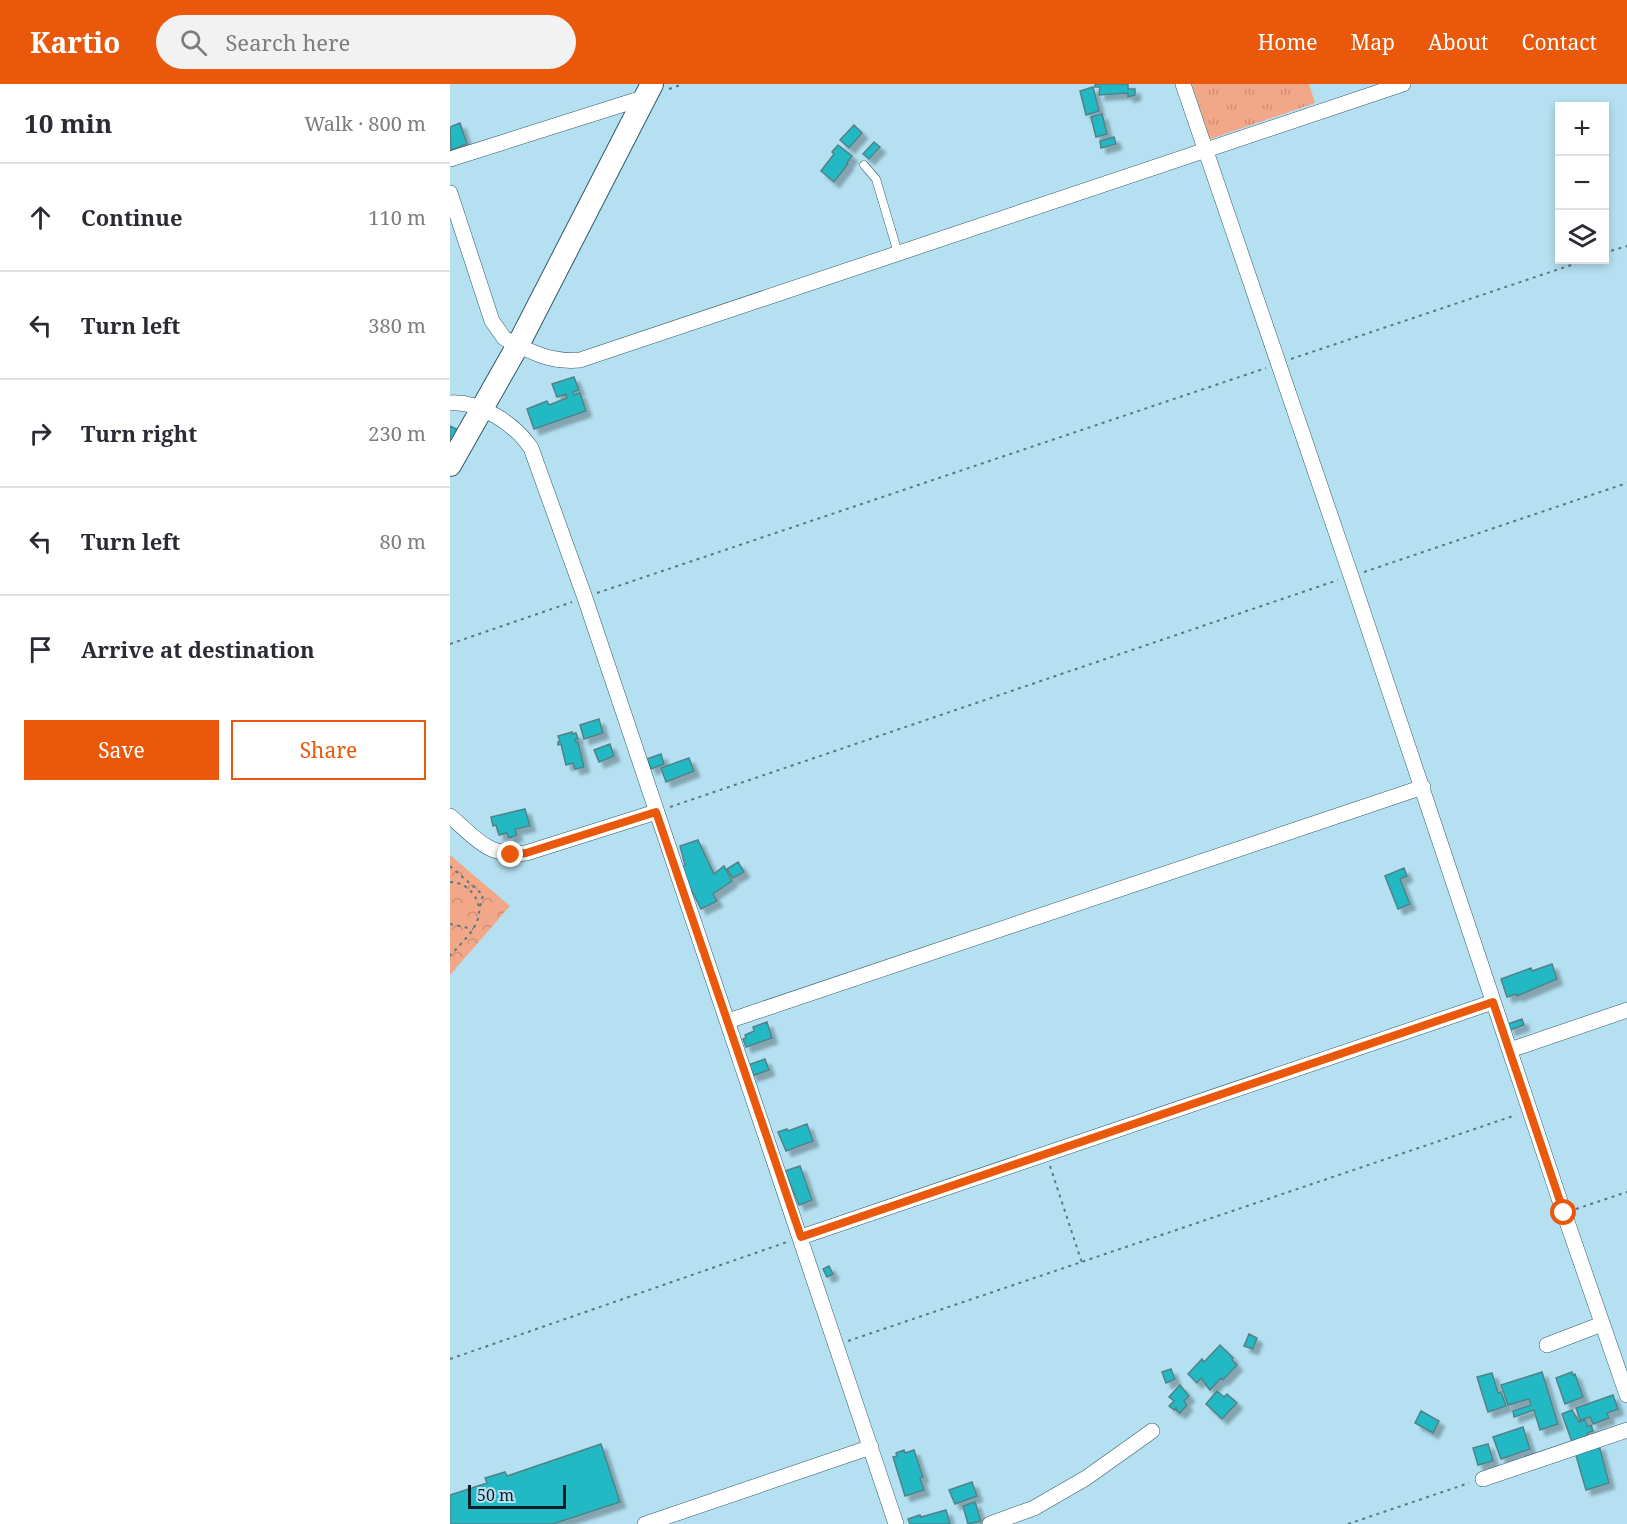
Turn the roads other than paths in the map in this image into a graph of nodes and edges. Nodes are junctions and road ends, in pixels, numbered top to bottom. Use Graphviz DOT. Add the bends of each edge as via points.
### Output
graph roads {
  1 [pos="1183,84"];
  2 [pos="1403,84"];
  3 [pos="649,90"];
  4 [pos="1206,152"];
  5 [pos="450,159"];
  6 [pos="864,165"];
  7 [pos="450,193"];
  8 [pos="898,252"];
  9 [pos="518,345"];
  10 [pos="450,403"];
  11 [pos="482,410"];
  12 [pos="450,465"];
  13 [pos="1422,787"];
  14 [pos="656,812"];
  15 [pos="450,816"];
  16 [pos="1493,1002"];
  17 [pos="1627,1010"];
  18 [pos="728,1021"];
  19 [pos="1510,1050"];
  20 [pos="801,1237"];
  21 [pos="1602,1324"];
  22 [pos="1547,1345"];
  23 [pos="1627,1395"];
  24 [pos="1627,1430"];
  25 [pos="1152,1431"];
  26 [pos="871,1447"];
  27 [pos="1483,1479"];
  28 [pos="645,1524"];
  29 [pos="896,1524"];
  30 [pos="990,1524"];
  1 -- 4 [label="street"];
  2 -- 4 [label="street"];
  3 -- 5 [label="street"];
  3 -- 9 [label="street"];
  4 -- 8 [label="street"];
  4 -- 13 [label="street"];
  6 -- 8 [label="lane" via="876,179"];
  7 -- 9 [label="street" via="492,321 504,338"];
  8 -- 9 [label="street" via="580,360 557,361"];
  9 -- 11 [label="street"];
  10 -- 11 [label="street" via="469,404"];
  11 -- 12 [label="street"];
  11 -- 14 [label="street" via="511,427 531,448"];
  13 -- 16 [label="street"];
  13 -- 18 [label="street"];
  14 -- 15 [label="street" via="511,855 486,847"];
  14 -- 18 [label="street"];
  16 -- 19 [label="street"];
  16 -- 20 [label="street"];
  17 -- 19 [label="street"];
  18 -- 20 [label="street"];
  19 -- 21 [label="street"];
  20 -- 26 [label="street"];
  21 -- 22 [label="street"];
  21 -- 23 [label="street"];
  24 -- 27 [label="street"];
  25 -- 30 [label="street" via="1086,1478 1034,1508"];
  26 -- 28 [label="street"];
  26 -- 29 [label="street"];
}
